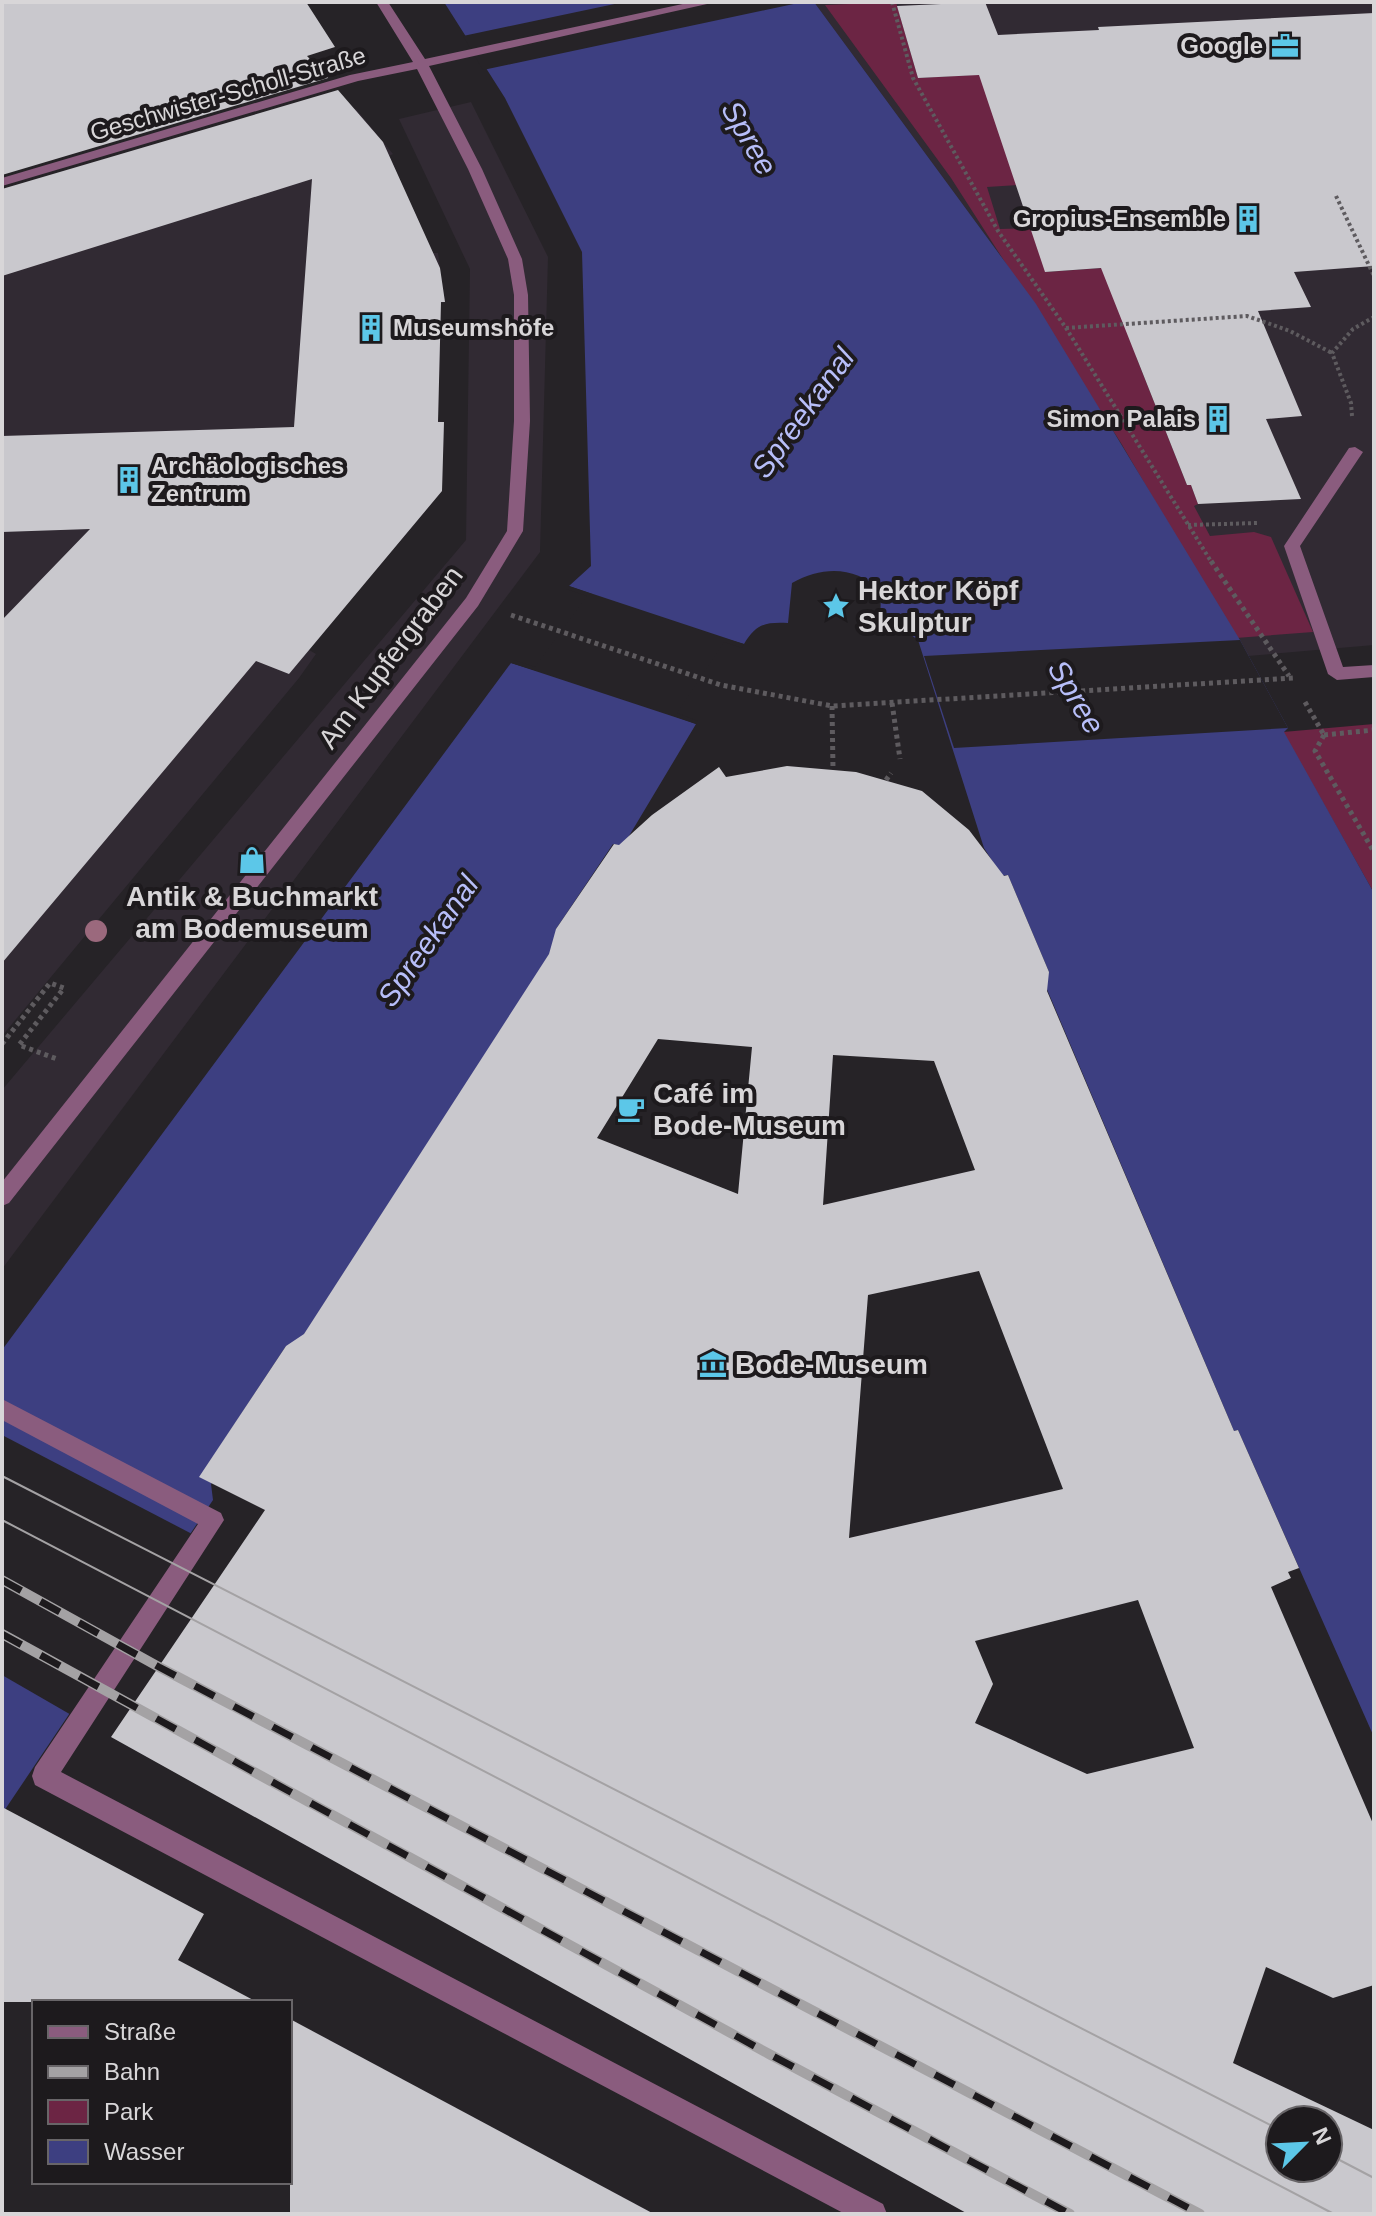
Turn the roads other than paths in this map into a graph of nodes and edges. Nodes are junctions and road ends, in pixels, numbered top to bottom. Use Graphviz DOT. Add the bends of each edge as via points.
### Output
graph roads {
  1 [pos="382,2"];
  2 [pos="710,2"];
  3 [pos="421,64"];
  4 [pos="2,182"];
  5 [pos="1355,452"];
  6 [pos="1374,671"];
  7 [pos="2,1197"];
  8 [pos="2,1409"];
  9 [pos="873,2214"];
  1 -- 3 [label="street, Am Kupfergraben"];
  2 -- 3 [label="street, Geschwister-Scholl-Straße"];
  3 -- 4 [label="street, Geschwister-Scholl-Straße" via="261,104"];
  3 -- 7 [label="street, Am Kupfergraben" via="515,259 521,295 522,421 515,531 472,602"];
  5 -- 6 [label="street" via="1292,546 1337,674"];
  8 -- 9 [label="street" via="213,1520 44,1776"];
}
